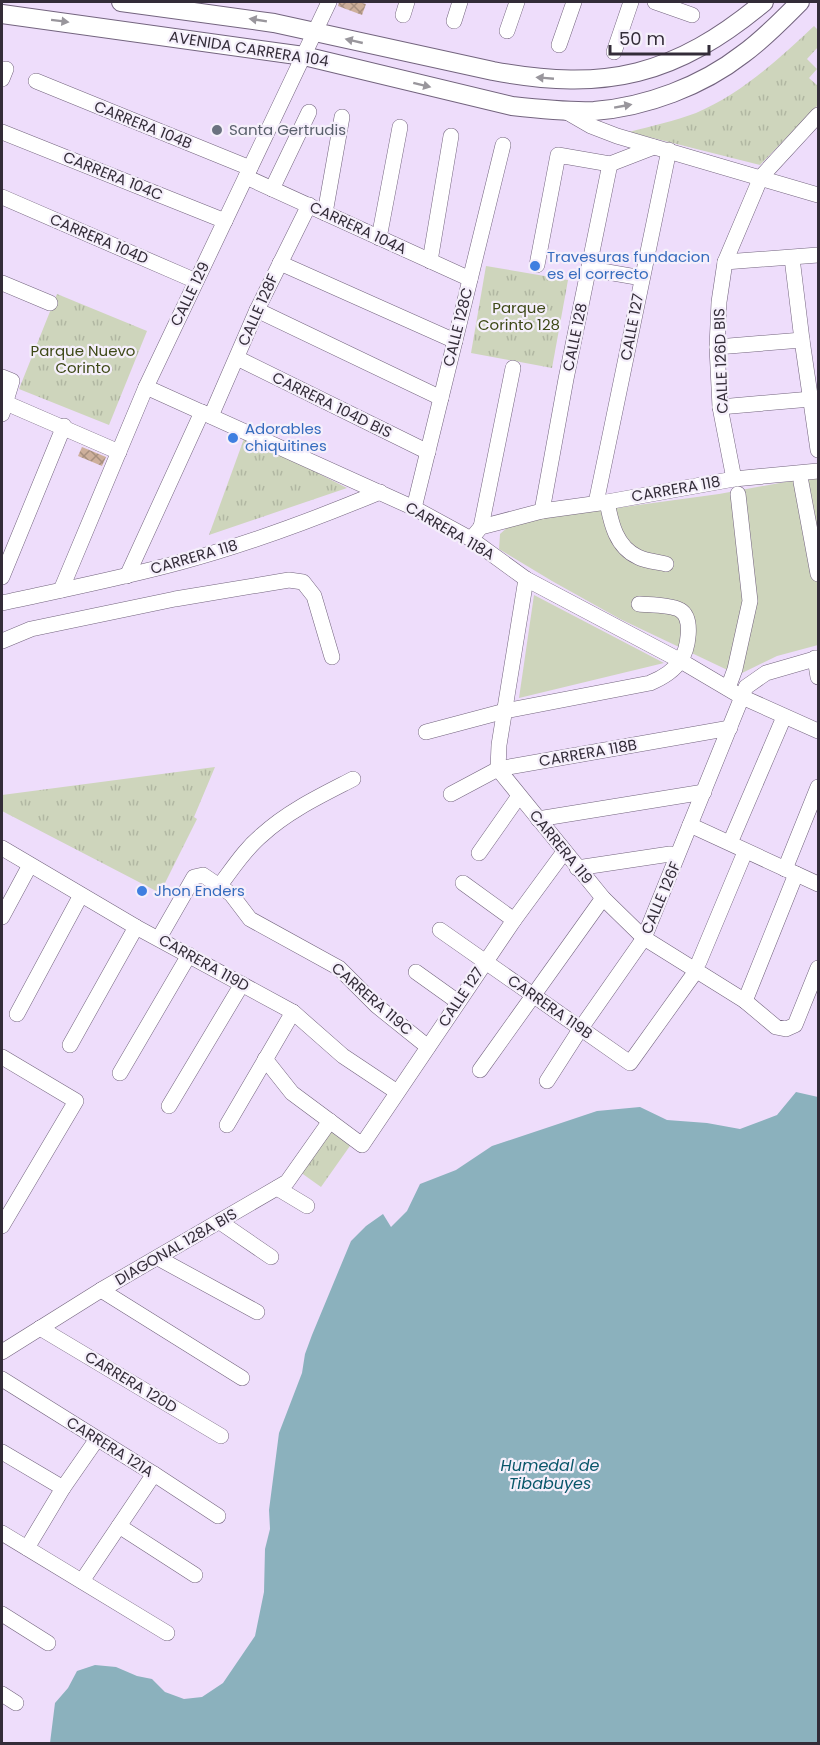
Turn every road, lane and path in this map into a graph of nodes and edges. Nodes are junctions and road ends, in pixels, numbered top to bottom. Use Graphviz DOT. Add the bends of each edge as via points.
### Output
graph roads {
  1 [pos="122,2"];
  2 [pos="329,2"];
  3 [pos="460,2"];
  4 [pos="517,2"];
  5 [pos="574,2"];
  6 [pos="631,2"];
  7 [pos="655,2"];
  8 [pos="764,2"];
  9 [pos="800,2"];
  10 [pos="2,14"];
  11 [pos="692,15"];
  12 [pos="453,21"];
  13 [pos="315,31"];
  14 [pos="507,31"];
  15 [pos="560,45"];
  16 [pos="614,52"];
  17 [pos="304,56"];
  18 [pos="36,81"];
  19 [pos="565,111"];
  20 [pos="309,112"];
  21 [pos="819,115"];
  22 [pos="342,117"];
  23 [pos="400,127"];
  24 [pos="2,132"];
  25 [pos="451,136"];
  26 [pos="503,145"];
  27 [pos="662,149"];
  28 [pos="610,164"];
  29 [pos="248,173"];
  30 [pos="761,177"];
  31 [pos="272,189"];
  32 [pos="819,195"];
  33 [pos="2,197"];
  34 [pos="309,206"];
  35 [pos="325,213"];
  36 [pos="225,221"];
  37 [pos="379,238"];
  38 [pos="819,255"];
  39 [pos="792,258"];
  40 [pos="430,261"];
  41 [pos="280,262"];
  42 [pos="725,262"];
  43 [pos="537,265"];
  44 [pos="590,269"];
  45 [pos="642,278"];
  46 [pos="470,279"];
  47 [pos="196,280"];
  48 [pos="2,283"];
  49 [pos="50,303"];
  50 [pos="257,310"];
  51 [pos="802,340"];
  52 [pos="455,341"];
  53 [pos="717,347"];
  54 [pos="237,358"];
  55 [pos="513,368"];
  56 [pos="7,379"];
  57 [pos="146,387"];
  58 [pos="441,398"];
  59 [pos="811,399"];
  60 [pos="720,407"];
  61 [pos="4,408"];
  62 [pos="207,414"];
  63 [pos="64,426"];
  64 [pos="819,450"];
  65 [pos="119,452"];
  66 [pos="428,452"];
  67 [pos="819,471"];
  68 [pos="801,482"];
  69 [pos="736,486"];
  70 [pos="380,492"];
  71 [pos="601,502"];
  72 [pos="414,508"];
  73 [pos="542,511"];
  74 [pos="482,527"];
  75 [pos="471,540"];
  76 [pos="666,564"];
  77 [pos="819,574"];
  78 [pos="128,576"];
  79 [pos="2,577"];
  80 [pos="526,579"];
  81 [pos="61,590"];
  82 [pos="2,603"];
  83 [pos="639,604"];
  84 [pos="2,641"];
  85 [pos="332,657"];
  86 [pos="817,658"];
  87 [pos="681,661"];
  88 [pos="819,677"];
  89 [pos="728,688"];
  90 [pos="742,697"];
  91 [pos="505,711"];
  92 [pos="784,717"];
  93 [pos="730,728"];
  94 [pos="819,731"];
  95 [pos="426,732"];
  96 [pos="498,769"];
  97 [pos="353,779"];
  98 [pos="819,787"];
  99 [pos="704,792"];
  100 [pos="451,794"];
  101 [pos="519,796"];
  102 [pos="538,819"];
  103 [pos="690,825"];
  104 [pos="733,836"];
  105 [pos="2,848"];
  106 [pos="564,852"];
  107 [pos="745,852"];
  108 [pos="479,853"];
  109 [pos="670,854"];
  110 [pos="30,865"];
  111 [pos="577,868"];
  112 [pos="791,872"];
  113 [pos="463,883"];
  114 [pos="819,884"];
  115 [pos="220,885"];
  116 [pos="81,895"];
  117 [pos="603,898"];
  118 [pos="2,917"];
  119 [pos="514,920"];
  120 [pos="136,927"];
  121 [pos="440,930"];
  122 [pos="159,938"];
  123 [pos="644,938"];
  124 [pos="189,955"];
  125 [pos="485,963"];
  126 [pos="697,966"];
  127 [pos="819,968"];
  128 [pos="416,972"];
  129 [pos="242,984"];
  130 [pos="533,995"];
  131 [pos="745,1001"];
  132 [pos="458,1002"];
  133 [pos="293,1012"];
  134 [pos="17,1014"];
  135 [pos="581,1028"];
  136 [pos="70,1045"];
  137 [pos="428,1047"];
  138 [pos="2,1057"];
  139 [pos="265,1059"];
  140 [pos="480,1070"];
  141 [pos="120,1073"];
  142 [pos="547,1081"];
  143 [pos="397,1092"];
  144 [pos="169,1106"];
  145 [pos="330,1121"];
  146 [pos="226,1125"];
  147 [pos="277,1188"];
  148 [pos="307,1206"];
  149 [pos="220,1222"];
  150 [pos="2,1226"];
  151 [pos="271,1257"];
  152 [pos="158,1258"];
  153 [pos="101,1290"];
  154 [pos="257,1312"];
  155 [pos="40,1328"];
  156 [pos="2,1352"];
  157 [pos="242,1378"];
  158 [pos="2,1379"];
  159 [pos="221,1436"];
  160 [pos="97,1439"];
  161 [pos="2,1452"];
  162 [pos="154,1474"];
  163 [pos="63,1488"];
  164 [pos="218,1516"];
  165 [pos="119,1526"];
  166 [pos="2,1533"];
  167 [pos="27,1548"];
  168 [pos="195,1575"];
  169 [pos="82,1581"];
  170 [pos="2,1614"];
  171 [pos="167,1633"];
  172 [pos="48,1643"];
  173 [pos="2,1694"];
  174 [pos="16,1703"];
  13 -- 1 [label="main road, AVENIDA CARRERA 104, one-way"];
  2 -- 13 [label="street, CALLE 129"];
  3 -- 12 [label="street"];
  4 -- 14 [label="street"];
  5 -- 15 [label="street"];
  6 -- 16 [label="street"];
  7 -- 11 [label="street"];
  8 -- 13 [label="main road, AVENIDA CARRERA 104, one-way" via="720,35 673,61 604,79 574,81 517,75"];
  19 -- 9 [label="main road, AVENIDA CARRERA 104, one-way" via="626,106 699,81 743,55"];
  10 -- 17 [label="main road, AVENIDA CARRERA 104, one-way"];
  13 -- 17 [label="street, CALLE 129"];
  17 -- 19 [label="main road, AVENIDA CARRERA 104, one-way" via="492,102"];
  17 -- 29 [label="street, CALLE 129"];
  18 -- 29 [label="street, CARRERA 104B"];
  19 -- 27 [label="street" via="591,126"];
  20 -- 31 [label="street"];
  21 -- 30 [label="street"];
  22 -- 35 [label="street"];
  23 -- 37 [label="street"];
  24 -- 36 [label="street, CARRERA 104C"];
  25 -- 40 [label="street"];
  26 -- 46 [label="street, CALLE 128C"];
  27 -- 28 [label="street"];
  27 -- 30 [label="street"];
  27 -- 45 [label="street, CALLE 127"];
  28 -- 43 [label="street" via="558,155"];
  28 -- 44 [label="street, CALLE 128"];
  29 -- 31 [label="street, CARRERA 104A"];
  29 -- 36 [label="street, CALLE 129"];
  30 -- 32 [label="street"];
  30 -- 42 [label="street, CALLE 126D BIS"];
  31 -- 34 [label="street, CARRERA 104A"];
  33 -- 47 [label="street, CARRERA 104D"];
  34 -- 35 [label="street, CARRERA 104A"];
  34 -- 41 [label="street, CALLE 128F"];
  35 -- 37 [label="street, CARRERA 104A"];
  36 -- 47 [label="street, CALLE 129"];
  37 -- 40 [label="street, CARRERA 104A"];
  38 -- 39 [label="street"];
  39 -- 42 [label="street"];
  39 -- 51 [label="street"];
  40 -- 46 [label="street, CARRERA 104A"];
  41 -- 50 [label="street, CALLE 128F"];
  41 -- 52 [label="street"];
  42 -- 53 [label="street, CALLE 126D BIS"];
  44 -- 45 [label="street"];
  44 -- 73 [label="street, CALLE 128"];
  45 -- 71 [label="street, CALLE 127"];
  46 -- 52 [label="street, CALLE 128C"];
  47 -- 57 [label="street, CALLE 129"];
  48 -- 49 [label="street"];
  50 -- 54 [label="street, CALLE 128F"];
  50 -- 58 [label="street"];
  51 -- 53 [label="street"];
  51 -- 59 [label="street"];
  52 -- 58 [label="street, CALLE 128C"];
  53 -- 60 [label="street, CALLE 126D BIS"];
  54 -- 62 [label="street, CALLE 128F"];
  54 -- 66 [label="street, CARRERA 104D BIS"];
  55 -- 74 [label="street"];
  56 -- 61 [label="street"];
  57 -- 62 [label="street, CARRERA 118A"];
  57 -- 65 [label="street, CALLE 129"];
  58 -- 66 [label="street, CALLE 128C"];
  59 -- 60 [label="street"];
  59 -- 64 [label="street"];
  60 -- 69 [label="street, CALLE 126D BIS"];
  61 -- 63 [label="street"];
  62 -- 70 [label="street, CARRERA 118A"];
  62 -- 78 [label="street, CALLE 128F"];
  63 -- 65 [label="street"];
  63 -- 79 [label="street"];
  65 -- 81 [label="street, CALLE 129"];
  66 -- 72 [label="street, CALLE 128C"];
  67 -- 69 [label="street, CARRERA 118"];
  68 -- 77 [label="street"];
  69 -- 71 [label="street, CARRERA 118"];
  69 -- 89 [label="street, CALLE 126D BIS" via="750,601"];
  70 -- 72 [label="street, CARRERA 118A"];
  70 -- 78 [label="street, CARRERA 118" via="250,541"];
  71 -- 73 [label="street, CARRERA 118"];
  71 -- 76 [label="street" via="623,546 638,557"];
  72 -- 75 [label="street, CARRERA 118A"];
  73 -- 74 [label="street, CARRERA 118"];
  74 -- 75 [label="street"];
  75 -- 80 [label="street, CARRERA 118A"];
  78 -- 81 [label="street, CARRERA 118"];
  80 -- 87 [label="street, CARRERA 118A"];
  80 -- 91 [label="street"];
  81 -- 82 [label="street, CARRERA 118"];
  83 -- 87 [label="street" via="679,609 686,615 689,626"];
  84 -- 85 [label="street" via="31,629 289,580 303,582 314,596"];
  86 -- 88 [label="street"];
  86 -- 90 [label="street" via="766,673 746,687"];
  87 -- 89 [label="street, CARRERA 118A"];
  87 -- 91 [label="street" via="664,678 650,682"];
  89 -- 90 [label="street, CARRERA 118A"];
  90 -- 92 [label="street, CARRERA 118A"];
  90 -- 93 [label="street, CALLE 126F"];
  91 -- 95 [label="street"];
  91 -- 96 [label="street"];
  92 -- 94 [label="street, CARRERA 118A"];
  92 -- 104 [label="street"];
  93 -- 96 [label="street, CARRERA 118B"];
  93 -- 99 [label="street, CALLE 126F"];
  96 -- 100 [label="street, CARRERA 118B"];
  96 -- 101 [label="street, CARRERA 119"];
  97 -- 115 [label="street" via="305,804 262,834"];
  98 -- 112 [label="street"];
  99 -- 102 [label="street"];
  99 -- 103 [label="street, CALLE 126F"];
  101 -- 102 [label="street, CARRERA 119"];
  101 -- 108 [label="street"];
  102 -- 106 [label="street, CARRERA 119"];
  103 -- 107 [label="street"];
  103 -- 123 [label="street, CALLE 126F"];
  105 -- 110 [label="street, CARRERA 119D"];
  106 -- 111 [label="street, CARRERA 119"];
  106 -- 119 [label="street, CALLE 127"];
  107 -- 112 [label="street"];
  107 -- 126 [label="street"];
  109 -- 111 [label="street"];
  110 -- 116 [label="street, CARRERA 119D"];
  110 -- 118 [label="street"];
  111 -- 117 [label="street, CARRERA 119"];
  112 -- 114 [label="street"];
  112 -- 131 [label="street"];
  113 -- 119 [label="street"];
  115 -- 122 [label="street, CARRERA 119C" via="203,875 194,877"];
  115 -- 137 [label="street, CARRERA 119C" via="249,919 339,968 377,1006"];
  116 -- 120 [label="street, CARRERA 119D"];
  116 -- 134 [label="street"];
  117 -- 123 [label="street, CARRERA 119"];
  117 -- 130 [label="street"];
  119 -- 125 [label="street, CALLE 127"];
  120 -- 122 [label="street, CARRERA 119D"];
  120 -- 136 [label="street"];
  121 -- 125 [label="street, CARRERA 119B"];
  122 -- 124 [label="street, CARRERA 119D"];
  123 -- 126 [label="street, CARRERA 119"];
  123 -- 135 [label="street, CALLE 126F"];
  124 -- 129 [label="street, CARRERA 119D"];
  124 -- 141 [label="street"];
  125 -- 130 [label="street, CARRERA 119B"];
  125 -- 132 [label="street, CALLE 127"];
  126 -- 131 [label="street, CARRERA 119"];
  126 -- 135 [label="street, CARRERA 119B" via="630,1063"];
  127 -- 131 [label="street, CARRERA 119" via="795,1025 786,1029 776,1027"];
  128 -- 132 [label="street"];
  129 -- 133 [label="street, CARRERA 119D"];
  129 -- 144 [label="street"];
  130 -- 135 [label="street, CARRERA 119B"];
  130 -- 140 [label="street"];
  132 -- 137 [label="street, CALLE 127"];
  133 -- 139 [label="street"];
  133 -- 143 [label="street, CARRERA 119D" via="343,1056"];
  135 -- 142 [label="street, CALLE 126F"];
  137 -- 143 [label="street, CALLE 127"];
  138 -- 150 [label="street" via="76,1101"];
  139 -- 145 [label="street" via="292,1094"];
  139 -- 146 [label="street"];
  143 -- 145 [label="street, CALLE 127" via="362,1145"];
  145 -- 147 [label="street, DIAGONAL 128A BIS" via="296,1173"];
  147 -- 148 [label="street"];
  147 -- 149 [label="street, DIAGONAL 128A BIS"];
  149 -- 151 [label="street"];
  149 -- 152 [label="street, DIAGONAL 128A BIS"];
  152 -- 153 [label="street, DIAGONAL 128A BIS"];
  152 -- 154 [label="street"];
  153 -- 155 [label="street, DIAGONAL 128A BIS"];
  153 -- 157 [label="street"];
  155 -- 156 [label="street, DIAGONAL 128A BIS"];
  155 -- 159 [label="street, CARRERA 120D"];
  158 -- 160 [label="street, CARRERA 121A"];
  160 -- 162 [label="street, CARRERA 121A"];
  160 -- 163 [label="street"];
  161 -- 163 [label="street"];
  162 -- 164 [label="street, CARRERA 121A"];
  162 -- 165 [label="street"];
  163 -- 167 [label="street"];
  165 -- 168 [label="street"];
  165 -- 169 [label="street"];
  166 -- 167 [label="street"];
  167 -- 169 [label="street"];
  169 -- 171 [label="street"];
  170 -- 172 [label="street"];
  173 -- 174 [label="street"];
}
